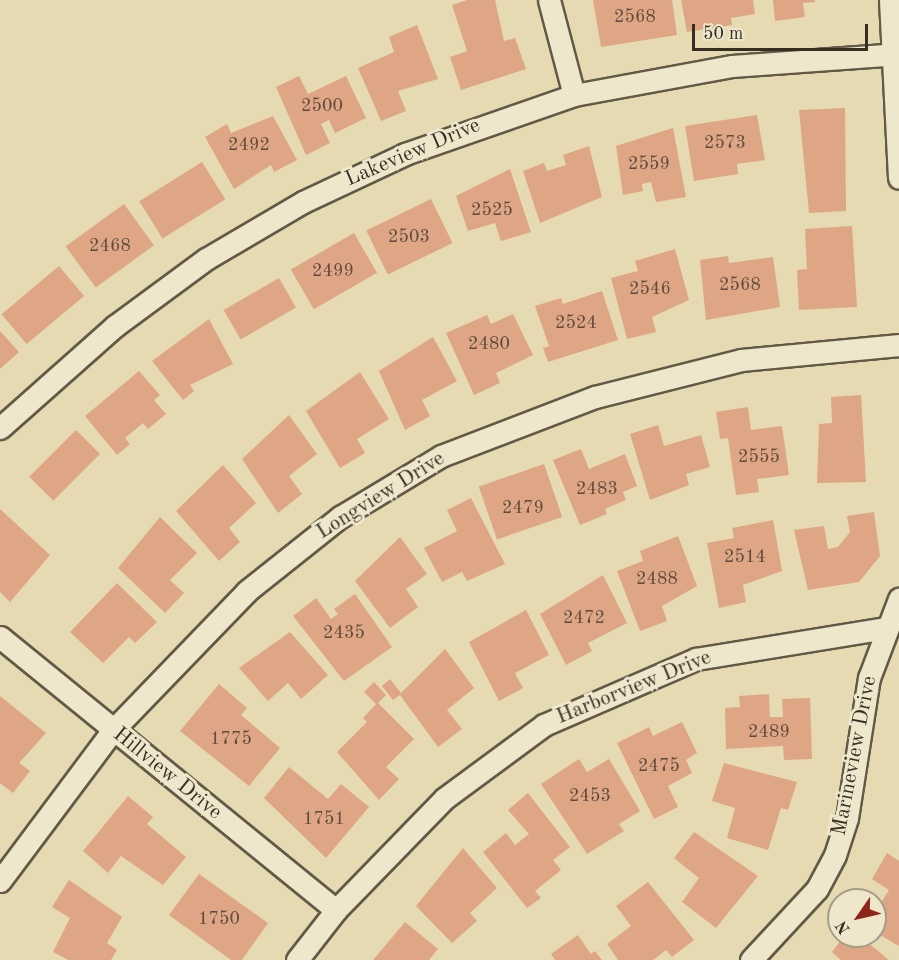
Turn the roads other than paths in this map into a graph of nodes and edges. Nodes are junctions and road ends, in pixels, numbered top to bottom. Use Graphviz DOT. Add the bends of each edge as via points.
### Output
graph roads {
  1 [pos="549,0"];
  2 [pos="890,0"];
  3 [pos="894,54"];
  4 [pos="574,95"];
  5 [pos="899,178"];
  6 [pos="899,345"];
  7 [pos="0,428"];
  8 [pos="899,599"];
  9 [pos="885,628"];
  10 [pos="0,637"];
  11 [pos="113,730"];
  12 [pos="0,880"];
  13 [pos="336,910"];
  14 [pos="297,960"];
  15 [pos="751,960"];
  1 -- 4 [label="street"];
  2 -- 3 [label="street"];
  3 -- 4 [label="street, Lakeview Drive" via="732,66"];
  3 -- 5 [label="street"];
  4 -- 7 [label="street, Lakeview Drive" via="415,150 303,202 206,259 115,326"];
  6 -- 11 [label="street, Longview Drive" via="741,360 595,397 441,456 340,516 247,591"];
  8 -- 9 [label="street, Marineview Drive"];
  9 -- 13 [label="street, Harborview Drive" via="706,656 580,705 476,772"];
  9 -- 15 [label="street, Marineview Drive" via="869,678 847,818 835,855 817,889"];
  10 -- 11 [label="street, Hillview Drive"];
  11 -- 12 [label="street, Longview Drive"];
  11 -- 13 [label="street, Hillview Drive"];
  13 -- 14 [label="street, Harborview Drive"];
}
